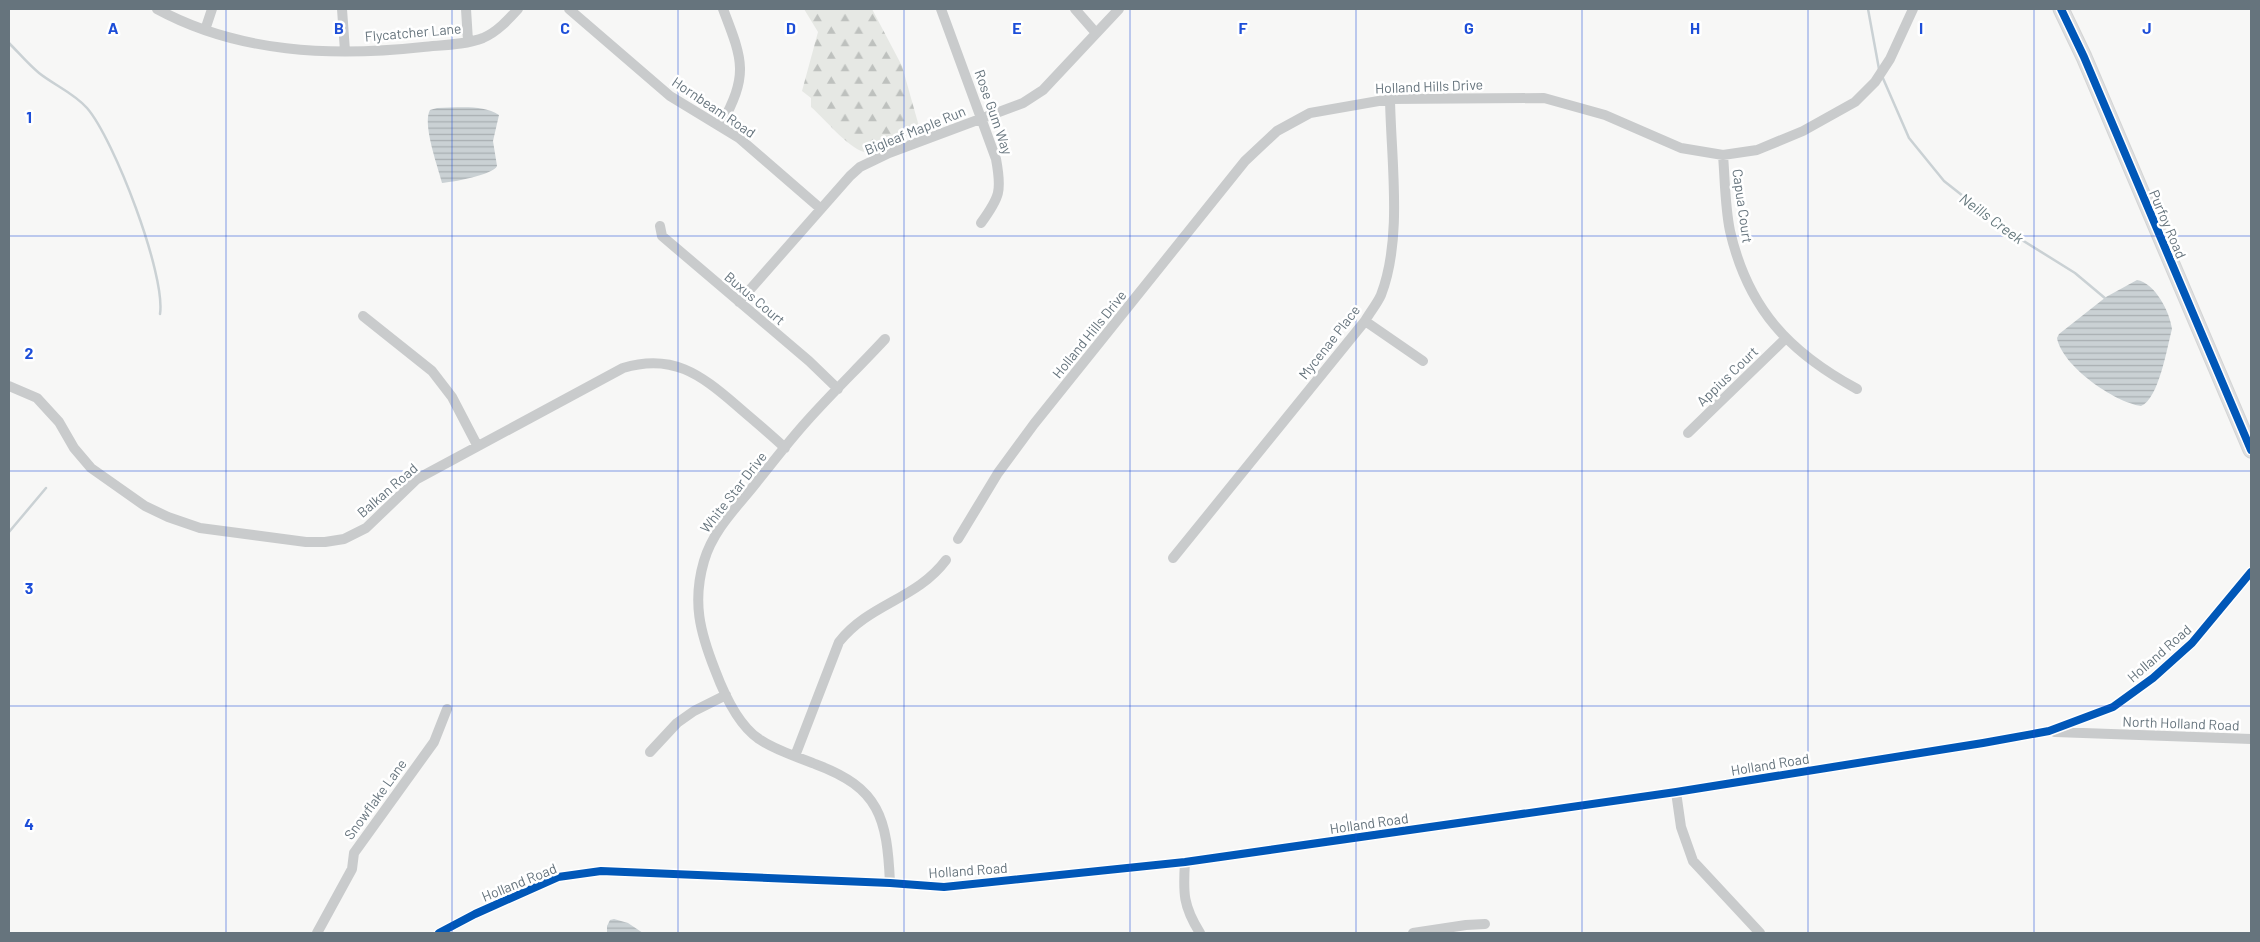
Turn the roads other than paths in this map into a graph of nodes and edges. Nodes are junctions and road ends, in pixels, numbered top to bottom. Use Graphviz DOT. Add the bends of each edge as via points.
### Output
graph roads {
  1 [pos="156,9"];
  2 [pos="212,9"];
  3 [pos="342,9"];
  4 [pos="466,9"];
  5 [pos="518,9"];
  6 [pos="569,9"];
  7 [pos="723,9"];
  8 [pos="941,9"];
  9 [pos="1075,9"];
  10 [pos="1119,9"];
  11 [pos="1913,9"];
  12 [pos="2061,9"];
  13 [pos="205,30"];
  14 [pos="1096,33"];
  15 [pos="468,41"];
  16 [pos="345,51"];
  17 [pos="1390,99"];
  18 [pos="982,118"];
  19 [pos="722,126"];
  20 [pos="1723,155"];
  21 [pos="821,209"];
  22 [pos="981,223"];
  23 [pos="660,226"];
  24 [pos="739,302"];
  25 [pos="363,316"];
  26 [pos="1365,321"];
  27 [pos="885,339"];
  28 [pos="1785,339"];
  29 [pos="1423,361"];
  30 [pos="9,386"];
  31 [pos="838,389"];
  32 [pos="1857,389"];
  33 [pos="1688,433"];
  34 [pos="476,445"];
  35 [pos="785,448"];
  36 [pos="2251,450"];
  37 [pos="958,539"];
  38 [pos="1173,558"];
  39 [pos="946,560"];
  40 [pos="2251,572"];
  41 [pos="726,695"];
  42 [pos="447,709"];
  43 [pos="2049,731"];
  44 [pos="2251,739"];
  45 [pos="650,752"];
  46 [pos="795,756"];
  47 [pos="1676,792"];
  48 [pos="1185,862"];
  49 [pos="890,883"];
  50 [pos="1484,924"];
  51 [pos="317,933"];
  52 [pos="439,933"];
  53 [pos="1200,933"];
  54 [pos="1413,933"];
  55 [pos="1760,933"];
  1 -- 13 [label="street, Flycatcher Lane"];
  2 -- 13 [label="street"];
  3 -- 16 [label="street"];
  4 -- 15 [label="street"];
  5 -- 15 [label="street, Flycatcher Lane" via="498,30"];
  6 -- 19 [label="street, Hornbeam Road" via="670,96"];
  7 -- 19 [label="street" via="739,53 741,81"];
  8 -- 18 [label="street, Rose Gum Way"];
  9 -- 14 [label="street"];
  10 -- 14 [label="street, Bigleaf Maple Run"];
  11 -- 20 [label="street, Holland Hills Drive" via="1890,59 1875,82 1855,102 1803,131 1757,150"];
  12 -- 36 [label="street, Purfoy Road" via="2088,65"];
  13 -- 16 [label="street, Flycatcher Lane" via="256,45 297,51"];
  14 -- 18 [label="street, Bigleaf Maple Run" via="1043,90 1023,103"];
  15 -- 16 [label="street, Flycatcher Lane" via="388,51"];
  17 -- 20 [label="street, Holland Hills Drive" via="1544,98 1605,114 1681,148"];
  17 -- 26 [label="street, Mycenae Place" via="1395,224 1388,274 1380,297"];
  17 -- 37 [label="street, Holland Hills Drive" via="1310,113 1277,131 1245,161 1034,424 998,473"];
  18 -- 21 [label="street, Bigleaf Maple Run" via="872,161 850,176"];
  18 -- 22 [label="street, Rose Gum Way" via="1000,179 997,200"];
  19 -- 21 [label="street, Hornbeam Road"];
  20 -- 28 [label="street, Capua Court" via="1730,230 1739,263 1765,313"];
  21 -- 24 [label="street, Bigleaf Maple Run"];
  23 -- 24 [label="street, Buxus Court" via="662,236"];
  24 -- 31 [label="street, Buxus Court"];
  25 -- 34 [label="street" via="432,371 452,397"];
  26 -- 29 [label="street"];
  26 -- 38 [label="street, Mycenae Place"];
  27 -- 31 [label="street, White Star Drive"];
  28 -- 32 [label="street, Capua Court" via="1830,374"];
  28 -- 33 [label="street, Appius Court"];
  30 -- 34 [label="street, Balkan Road" via="37,398 59,422 86,463 145,506 200,528 306,542 344,539 366,528 417,479"];
  31 -- 35 [label="street, White Star Drive"];
  34 -- 35 [label="street, Balkan Road" via="623,368 655,362 690,370 710,382"];
  35 -- 41 [label="street, White Star Drive" via="720,528 704,561 698,615 702,638"];
  39 -- 46 [label="street" via="922,585 863,618 839,642"];
  40 -- 43 [label="street, Holland Road" via="2192,643 2153,678 2113,707"];
  41 -- 45 [label="street" via="694,710"];
  41 -- 46 [label="street, White Star Drive" via="747,729 771,747"];
  42 -- 51 [label="street, Snowflake Lane" via="434,742 354,853 352,870"];
  43 -- 44 [label="street, North Holland Road"];
  43 -- 47 [label="street, Holland Road"];
  46 -- 49 [label="street, White Star Drive" via="845,777 869,797 880,814 886,836"];
  47 -- 48 [label="street, Holland Road"];
  47 -- 55 [label="street" via="1681,827 1693,861"];
  48 -- 49 [label="street, Holland Road" via="944,887"];
  48 -- 53 [label="street" via="1183,893 1190,916"];
  49 -- 52 [label="street, Holland Road" via="601,871 558,877"];
  50 -- 54 [label="street"];
}
